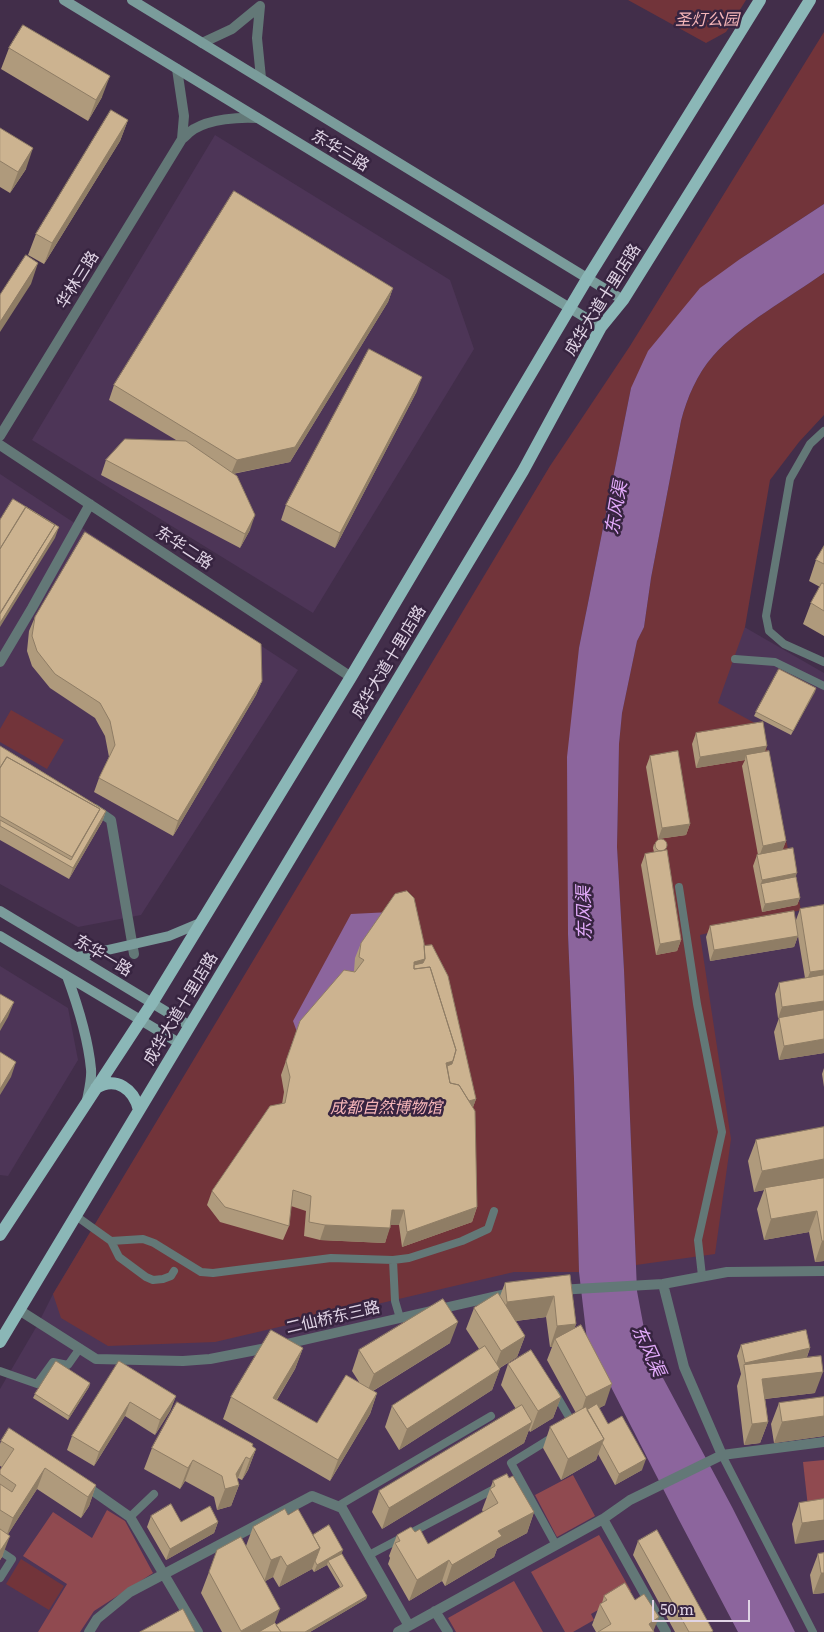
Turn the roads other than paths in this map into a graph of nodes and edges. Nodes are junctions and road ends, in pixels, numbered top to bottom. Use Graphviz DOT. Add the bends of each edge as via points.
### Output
graph roads {
  1 [pos="64,0"];
  2 [pos="132,0"];
  3 [pos="760,0"];
  4 [pos="810,0"];
  5 [pos="261,3"];
  6 [pos="202,43"];
  7 [pos="176,69"];
  8 [pos="261,78"];
  9 [pos="256,118"];
  10 [pos="182,139"];
  11 [pos="586,279"];
  12 [pos="623,300"];
  13 [pos="570,307"];
  14 [pos="601,327"];
  15 [pos="824,431"];
  16 [pos="0,436"];
  17 [pos="0,445"];
  18 [pos="90,504"];
  19 [pos="735,658"];
  20 [pos="0,662"];
  21 [pos="824,662"];
  22 [pos="351,677"];
  23 [pos="824,686"];
  24 [pos="87,804"];
  25 [pos="680,888"];
  26 [pos="0,911"];
  27 [pos="200,923"];
  28 [pos="0,936"];
  29 [pos="134,949"];
  30 [pos="77,958"];
  31 [pos="67,976"];
  32 [pos="152,1002"];
  33 [pos="140,1020"];
  34 [pos="190,1026"];
  35 [pos="179,1044"];
  36 [pos="96,1088"];
  37 [pos="87,1100"];
  38 [pos="139,1110"];
  39 [pos="494,1211"];
  40 [pos="76,1216"];
  41 [pos="0,1235"];
  42 [pos="111,1241"];
  43 [pos="393,1260"];
  44 [pos="174,1271"];
  45 [pos="824,1272"];
  46 [pos="702,1276"];
  47 [pos="663,1284"];
  48 [pos="546,1290"];
  49 [pos="522,1291"];
  50 [pos="19,1310"];
  51 [pos="400,1318"];
  52 [pos="0,1342"];
  53 [pos="80,1348"];
  54 [pos="0,1371"];
  55 [pos="549,1382"];
  56 [pos="491,1416"];
  57 [pos="565,1429"];
  58 [pos="557,1434"];
  59 [pos="824,1442"];
  60 [pos="718,1457"];
  61 [pos="518,1476"];
  62 [pos="74,1477"];
  63 [pos="510,1481"];
  64 [pos="501,1486"];
  65 [pos="154,1494"];
  66 [pos="338,1506"];
  67 [pos="130,1517"];
  68 [pos="603,1519"];
  69 [pos="556,1545"];
  70 [pos="0,1551"];
  71 [pos="369,1555"];
  72 [pos="163,1573"];
  73 [pos="0,1578"];
  74 [pos="435,1611"];
  75 [pos="409,1626"];
  76 [pos="89,1632"];
  77 [pos="198,1632"];
  78 [pos="398,1632"];
  79 [pos="448,1632"];
  80 [pos="666,1632"];
  81 [pos="813,1632"];
  1 -- 7 [label="main road, 东华三路"];
  2 -- 6 [label="main road, 东华三路"];
  3 -- 11 [label="main road, 成华大道十里店路"];
  4 -- 12 [label="main road, 成华大道十里店路"];
  5 -- 6 [label="street" via="232,29"];
  5 -- 8 [label="street" via="257,38"];
  6 -- 8 [label="main road, 东华三路"];
  7 -- 9 [label="main road, 东华三路"];
  7 -- 10 [label="street" via="184,116"];
  8 -- 11 [label="main road, 东华三路"];
  9 -- 10 [label="street" via="233,117 195,129"];
  9 -- 13 [label="main road, 东华三路"];
  10 -- 16 [label="street, 华林三路"];
  11 -- 12 [label="main road, 东华三路"];
  11 -- 13 [label="main road, 成华大道十里店路"];
  12 -- 14 [label="main road, 成华大道十里店路"];
  13 -- 14 [label="main road, 东华三路"];
  13 -- 22 [label="main road, 成华大道十里店路"];
  14 -- 34 [label="main road, 成华大道十里店路" via="523,471"];
  15 -- 21 [label="lane" via="810,444 790,479 766,616 769,631 784,644"];
  17 -- 18 [label="street, 东华二路"];
  18 -- 20 [label="street"];
  18 -- 22 [label="street, 东华二路"];
  19 -- 23 [label="lane" via="775,662"];
  22 -- 27 [label="main road, 成华大道十里店路"];
  24 -- 29 [label="street" via="111,820"];
  25 -- 46 [label="lane" via="697,1004 722,1132 698,1240"];
  26 -- 30 [label="main road, 东华一路"];
  27 -- 29 [label="main road"];
  27 -- 32 [label="main road, 成华大道十里店路"];
  28 -- 31 [label="main road"];
  29 -- 30 [label="main road"];
  30 -- 32 [label="main road, 东华一路"];
  31 -- 33 [label="main road"];
  31 -- 37 [label="main road" via="87,1042 91,1071"];
  32 -- 33 [label="main road, 成华大道十里店路"];
  32 -- 34 [label="main road, 东华一路"];
  33 -- 35 [label="main road"];
  33 -- 36 [label="main road, 成华大道十里店路"];
  34 -- 35 [label="main road, 成华大道十里店路"];
  35 -- 38 [label="main road, 成华大道十里店路"];
  36 -- 37 [label="main road, 成华大道十里店路"];
  36 -- 38 [label="main road" via="103,1083 117,1083 131,1092"];
  37 -- 41 [label="main road, 成华大道十里店路"];
  38 -- 40 [label="main road, 成华大道十里店路"];
  39 -- 43 [label="lane" via="488,1229 462,1242"];
  40 -- 42 [label="lane"];
  40 -- 50 [label="main road, 成华大道十里店路"];
  42 -- 43 [label="lane" via="143,1239 201,1272 213,1273 331,1258"];
  42 -- 44 [label="lane" via="119,1257 146,1277 163,1279"];
  43 -- 51 [label="lane" via="395,1300"];
  45 -- 46 [label="street" via="727,1272"];
  46 -- 47 [label="street"];
  47 -- 48 [label="street"];
  47 -- 60 [label="street" via="684,1367"];
  49 -- 51 [label="street, 二仙桥东三路"];
  50 -- 52 [label="main road, 成华大道十里店路"];
  50 -- 53 [label="street, 二仙桥东三路"];
  51 -- 53 [label="street, 二仙桥东三路" via="282,1345 183,1362 96,1359"];
  53 -- 54 [label="lane" via="68,1365 53,1362 37,1384"];
  55 -- 57 [label="lane" via="573,1424"];
  56 -- 66 [label="lane"];
  58 -- 61 [label="lane" via="511,1464"];
  59 -- 60 [label="street"];
  60 -- 68 [label="street" via="630,1500"];
  60 -- 81 [label="lane"];
  61 -- 63 [label="lane"];
  61 -- 69 [label="lane"];
  62 -- 67 [label="street"];
  64 -- 71 [label="lane"];
  65 -- 67 [label="lane"];
  66 -- 71 [label="street"];
  66 -- 72 [label="street" via="312,1496"];
  67 -- 72 [label="street"];
  68 -- 69 [label="street"];
  68 -- 80 [label="street"];
  69 -- 74 [label="street"];
  70 -- 73 [label="lane" via="12,1559"];
  71 -- 75 [label="street"];
  72 -- 76 [label="street" via="130,1592 97,1619"];
  72 -- 77 [label="street"];
  74 -- 75 [label="street"];
  74 -- 79 [label="street"];
  75 -- 78 [label="street"];
}
